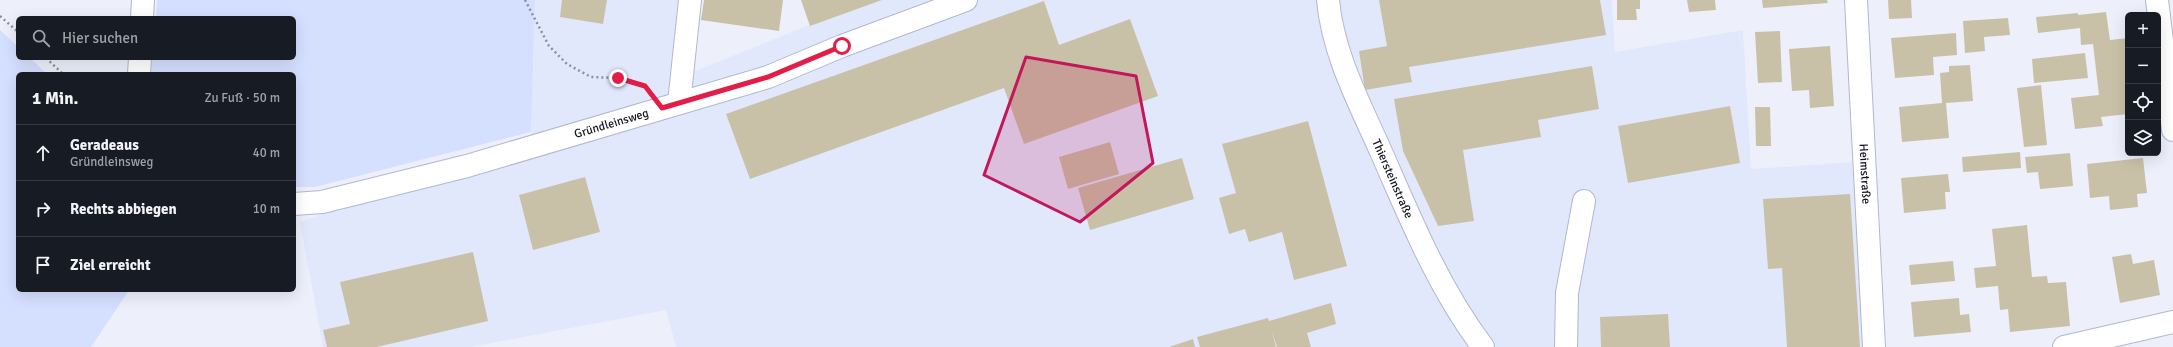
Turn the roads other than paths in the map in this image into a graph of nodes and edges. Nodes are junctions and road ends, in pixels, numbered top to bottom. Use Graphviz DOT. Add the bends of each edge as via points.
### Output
graph roads {
  1 [pos="143,0"];
  2 [pos="690,0"];
  3 [pos="966,0"];
  4 [pos="1328,0"];
  5 [pos="1856,0"];
  6 [pos="2157,0"];
  7 [pos="142,16"];
  8 [pos="140,60"];
  9 [pos="139,72"];
  10 [pos="670,106"];
  11 [pos="2173,130"];
  12 [pos="1584,201"];
  13 [pos="296,204"];
  14 [pos="2173,322"];
  15 [pos="1483,347"];
  16 [pos="1566,347"];
  17 [pos="1874,347"];
  18 [pos="2064,347"];
  1 -- 7 [label="street"];
  2 -- 10 [label="street"];
  3 -- 10 [label="street, Gründleinsweg" via="842,46 768,77"];
  4 -- 15 [label="street, Thiersteinstraße" via="1334,39 1346,72 1419,238 1460,314"];
  5 -- 17 [label="street, Heimstraße"];
  6 -- 11 [label="street"];
  8 -- 9 [label="street"];
  10 -- 13 [label="street, Gründleinsweg" via="467,166 322,202"];
  12 -- 16 [label="street" via="1567,294"];
  14 -- 18 [label="street"];
}
